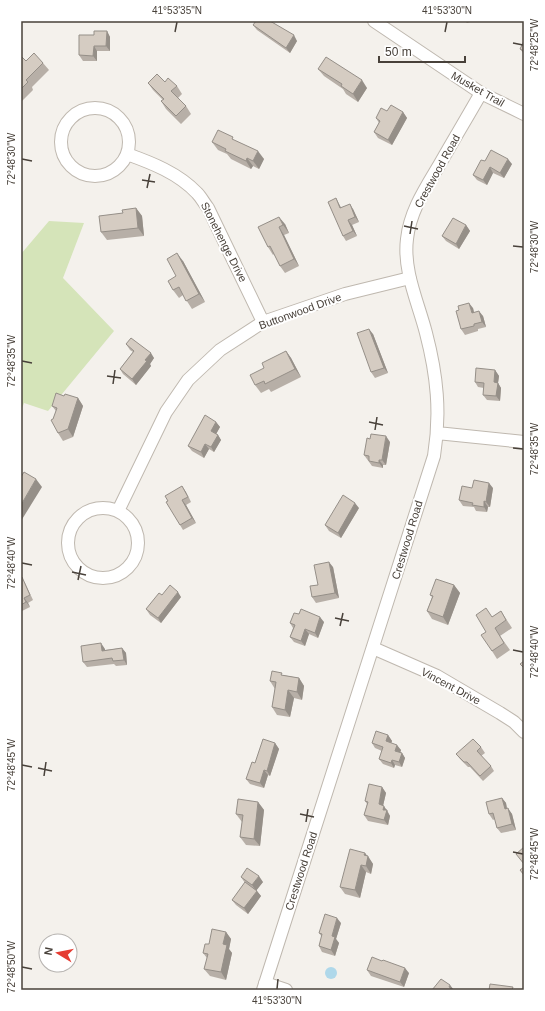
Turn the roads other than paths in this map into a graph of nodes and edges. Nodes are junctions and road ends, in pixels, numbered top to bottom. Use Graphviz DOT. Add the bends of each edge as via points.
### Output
graph roads {
  1 [pos="374,21"];
  2 [pos="481,93"];
  3 [pos="524,114"];
  4 [pos="127,154"];
  5 [pos="410,278"];
  6 [pos="263,322"];
  7 [pos="437,433"];
  8 [pos="524,442"];
  9 [pos="118,511"];
  10 [pos="373,648"];
  11 [pos="524,732"];
  12 [pos="264,986"];
  13 [pos="286,990"];
  1 -- 2 [label="street, Musket Trail"];
  2 -- 3 [label="street, Musket Trail"];
  2 -- 5 [label="street, Crestwood Road" via="418,201 407,238 406,257"];
  4 -- 4 [label="street" via="122,164 102,176 80,173 71,167 65,157 61,147 62,135 73,116 82,110 105,109 115,114 128,132"];
  4 -- 6 [label="street, Stonehenge Drive" via="157,165 197,193 208,208"];
  5 -- 6 [label="street, Buttonwood Drive" via="345,294"];
  5 -- 7 [label="street, Crestwood Road" via="435,374 438,402"];
  6 -- 9 [label="street, Buttonwood Drive" via="220,350 188,380 166,412"];
  7 -- 8 [label="street"];
  7 -- 10 [label="street, Crestwood Road" via="434,456"];
  9 -- 9 [label="street" via="106,508 88,512 74,524 69,535 68,547 72,559 79,569 89,576 101,579 124,572 138,552 135,528 128,518"];
  10 -- 11 [label="street, Vincent Drive" via="437,676 514,722"];
  10 -- 12 [label="street, Crestwood Road"];
  12 -- 13 [label="street"];
}
